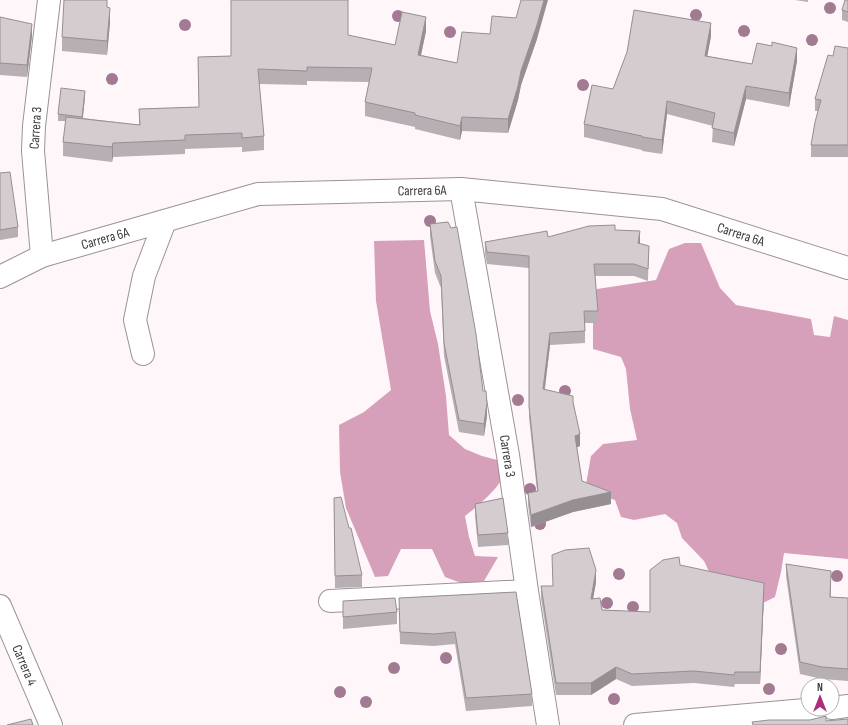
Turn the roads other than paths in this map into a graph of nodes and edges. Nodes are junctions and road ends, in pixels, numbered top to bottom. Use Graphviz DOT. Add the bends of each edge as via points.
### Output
graph roads {
  1 [pos="49,0"];
  2 [pos="461,189"];
  3 [pos="165,221"];
  4 [pos="42,256"];
  5 [pos="848,268"];
  6 [pos="0,276"];
  7 [pos="143,354"];
  8 [pos="527,591"];
  9 [pos="330,601"];
  10 [pos="0,606"];
  11 [pos="800,710"];
  12 [pos="50,725"];
  13 [pos="548,725"];
  14 [pos="635,725"];
  1 -- 4 [label="main road, Carrera 3" via="33,151"];
  2 -- 3 [label="main road, Carrera 6A" via="258,194"];
  2 -- 5 [label="main road, Carrera 6A" via="662,209"];
  2 -- 8 [label="main road, Carrera 3" via="508,455"];
  3 -- 4 [label="main road, Carrera 6A"];
  3 -- 7 [label="main road" via="144,276 135,320"];
  4 -- 6 [label="main road, Carrera 6A"];
  8 -- 9 [label="main road"];
  8 -- 13 [label="main road, Carrera 3"];
  10 -- 12 [label="main road, Carrera 4"];
  11 -- 14 [label="main road"];
}
